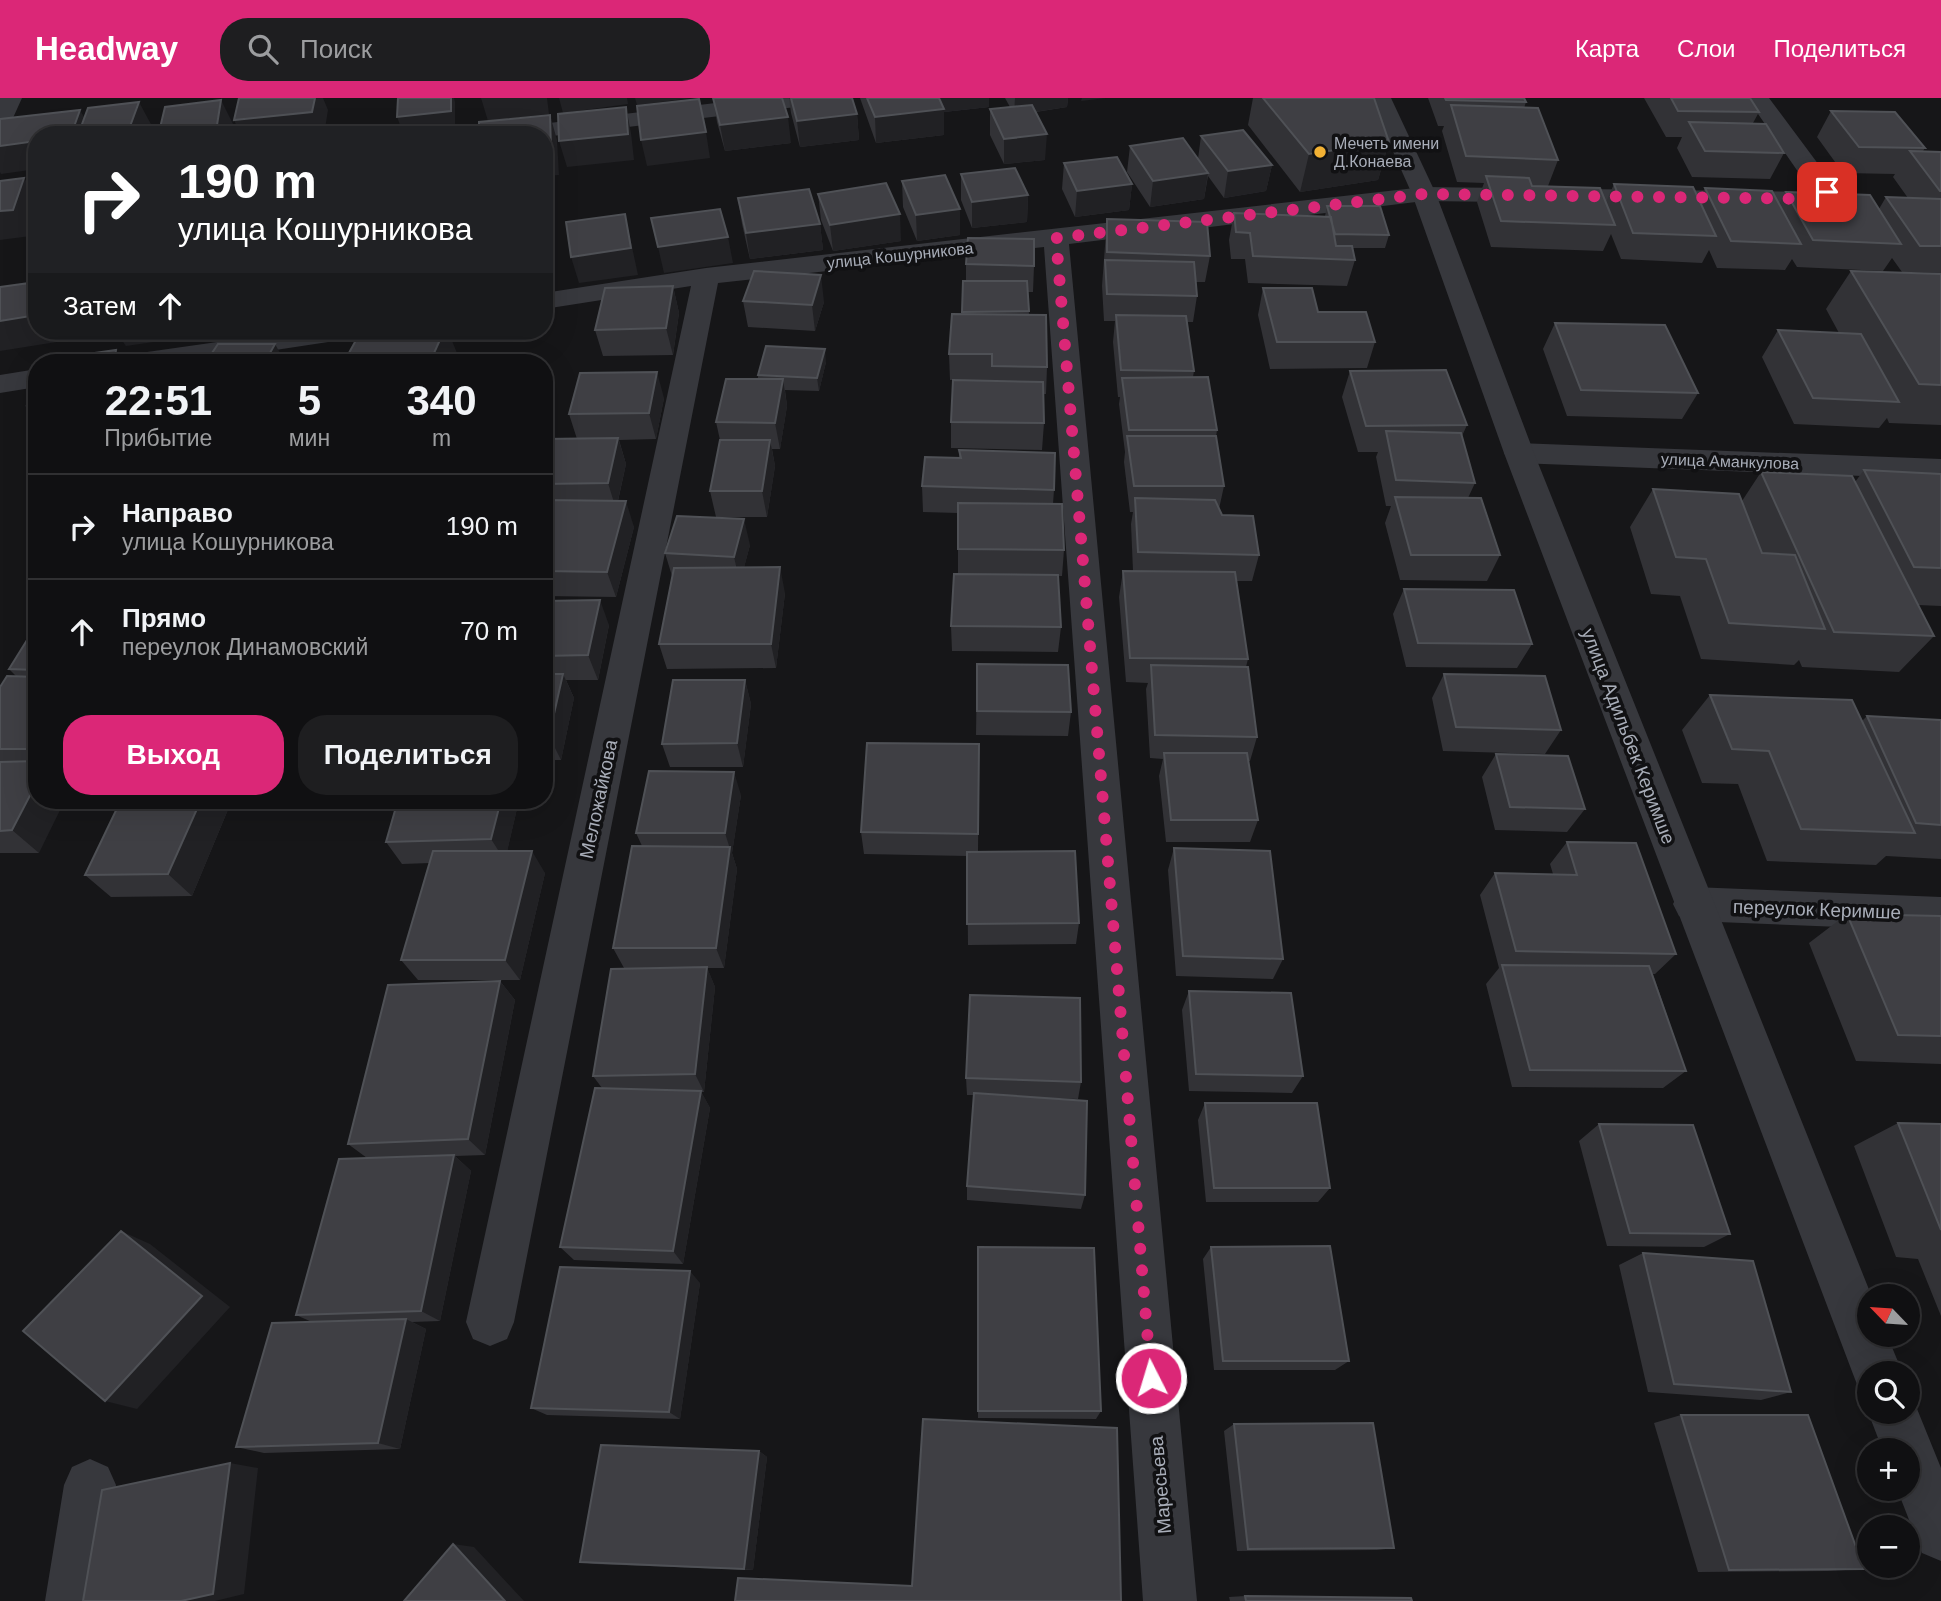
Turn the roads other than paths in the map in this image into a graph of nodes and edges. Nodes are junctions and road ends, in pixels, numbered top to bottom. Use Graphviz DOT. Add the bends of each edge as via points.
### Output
graph roads {
  1 [pos="10,98"];
  2 [pos="813,98"];
  3 [pos="1380,98"];
  4 [pos="1758,98"];
  5 [pos="0,124"];
  6 [pos="553,130"];
  7 [pos="28,192"];
  8 [pos="1424,194"];
  9 [pos="0,196"];
  10 [pos="1056,238"];
  11 [pos="706,276"];
  12 [pos="553,300"];
  13 [pos="338,340"];
  14 [pos="212,354"];
  15 [pos="28,379"];
  16 [pos="0,384"];
  17 [pos="1519,453"];
  18 [pos="1941,469"];
  19 [pos="1693,904"];
  20 [pos="1941,915"];
  21 [pos="490,1322"];
  22 [pos="1873,1361"];
  23 [pos="1898,1424"];
  24 [pos="90,1485"];
  25 [pos="1941,1534"];
  26 [pos="72,1601"];
  27 [pos="1170,1601"];
  1 -- 5 [label="street"];
  2 -- 6 [label="street"];
  3 -- 8 [label="street, улица Адильбек Керимше"];
  4 -- 8 [label="street, улица Кошурникова" via="1827,192 1818,199"];
  7 -- 9 [label="street"];
  8 -- 10 [label="street, улица Кошурникова"];
  8 -- 17 [label="street, улица Адильбек Керимше"];
  10 -- 11 [label="street, улица Кошурникова"];
  10 -- 27 [label="street, Маресьева"];
  11 -- 12 [label="street, улица Кошурникова"];
  11 -- 21 [label="street, Меложайкова"];
  13 -- 14 [label="street"];
  15 -- 16 [label="street"];
  17 -- 18 [label="street, улица Аманкулова"];
  17 -- 19 [label="street, улица Адильбек Керимше"];
  19 -- 20 [label="street, переулок Керимше"];
  19 -- 22 [label="street, улица Адильбек Керимше"];
  23 -- 25 [label="street"];
  24 -- 26 [label="street"];
}
